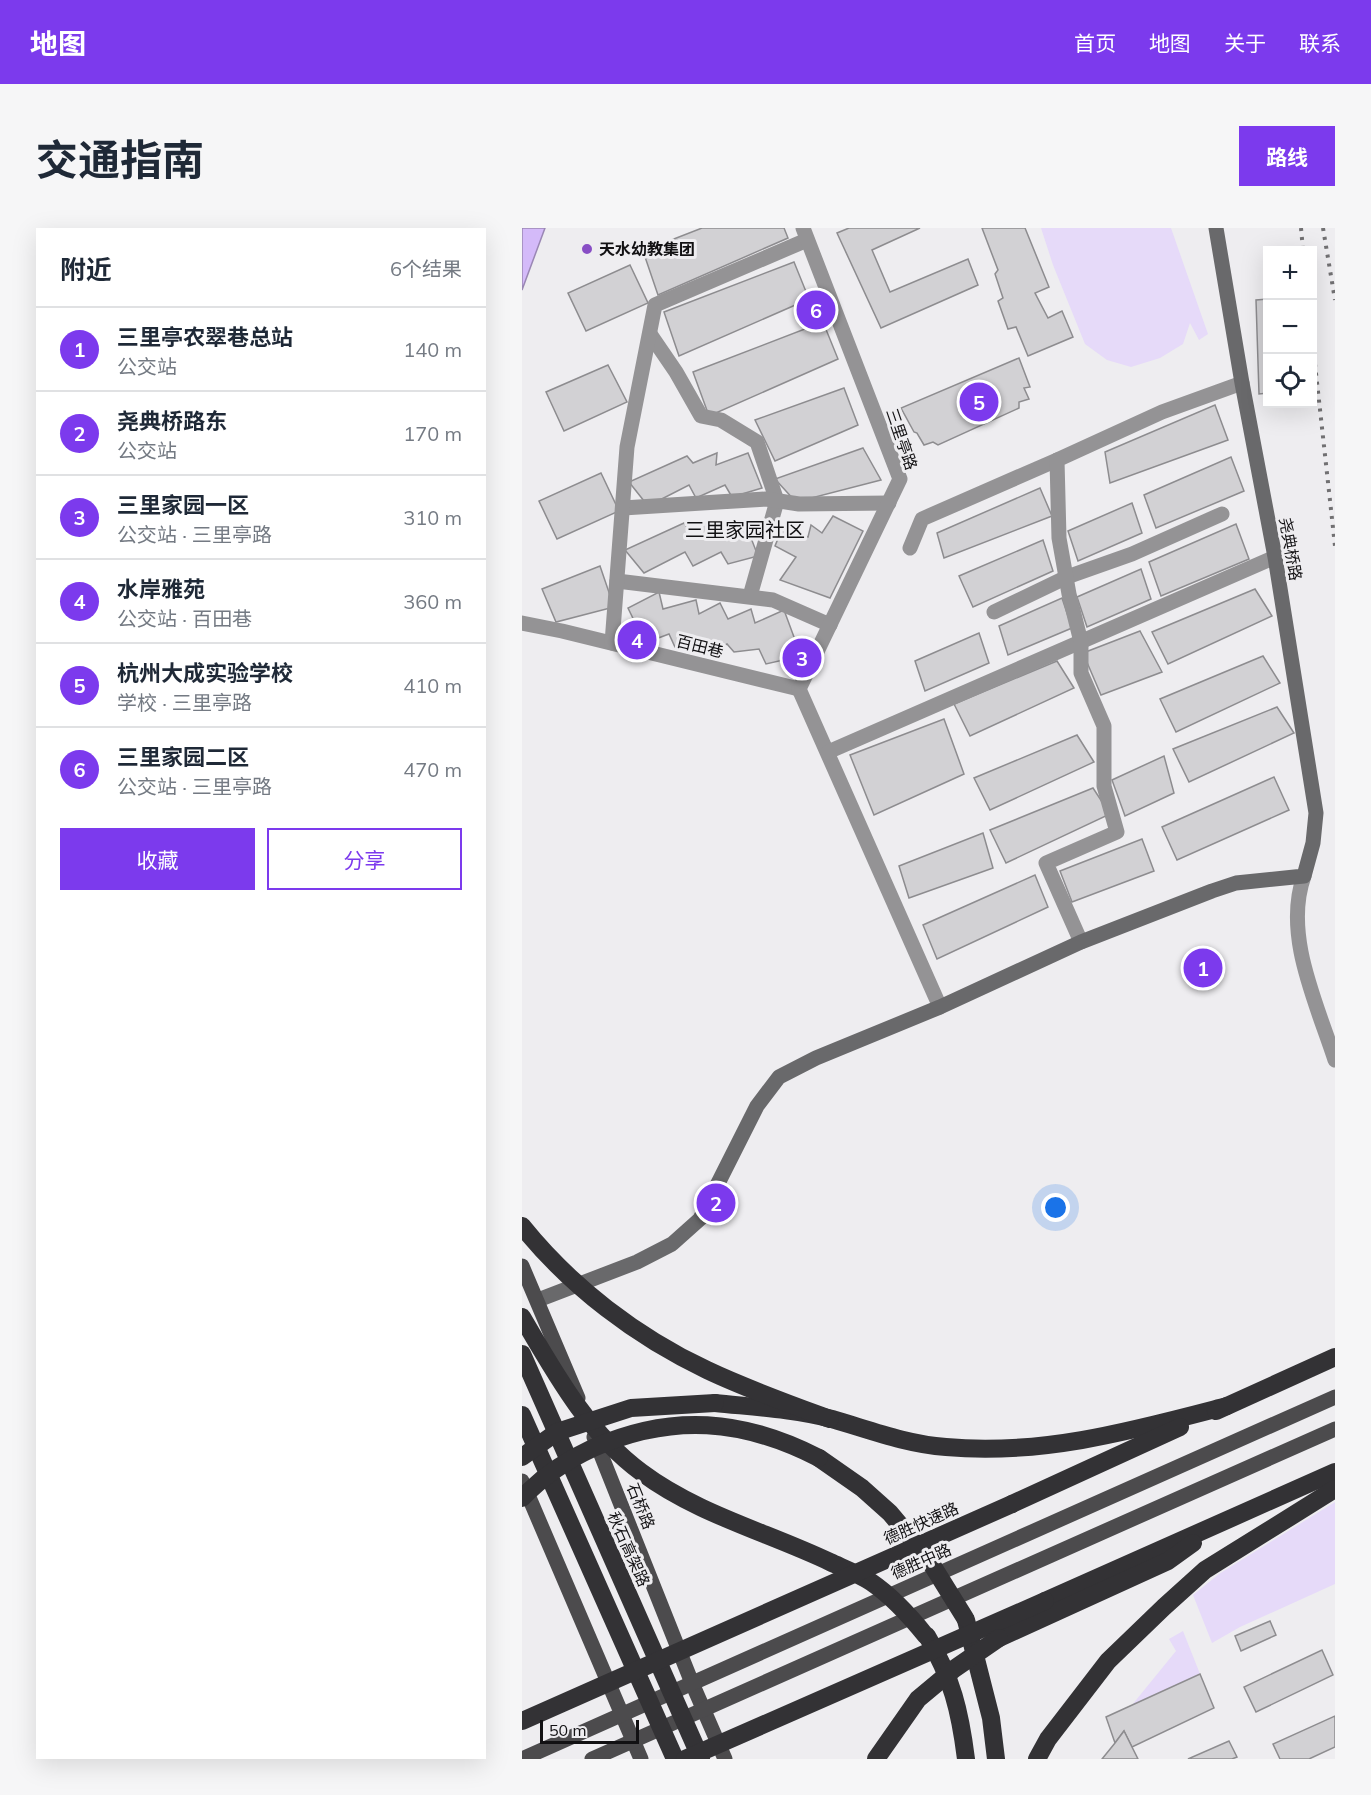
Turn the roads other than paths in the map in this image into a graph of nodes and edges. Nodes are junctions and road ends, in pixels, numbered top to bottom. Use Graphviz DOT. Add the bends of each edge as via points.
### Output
graph roads {
  1 [pos="1216,228"];
  2 [pos="805,234"];
  3 [pos="650,334"];
  4 [pos="1242,383"];
  5 [pos="1057,460"];
  6 [pos="777,501"];
  7 [pos="889,503"];
  8 [pos="623,508"];
  9 [pos="1222,514"];
  10 [pos="910,548"];
  11 [pos="1275,557"];
  12 [pos="1067,577"];
  13 [pos="617,581"];
  14 [pos="750,596"];
  15 [pos="994,612"];
  16 [pos="522,623"];
  17 [pos="830,625"];
  18 [pos="1081,642"];
  19 [pos="612,643"];
  20 [pos="800,689"];
  21 [pos="828,752"];
  22 [pos="1304,876"];
  23 [pos="1081,942"];
  24 [pos="940,1007"];
  25 [pos="1335,1060"];
  26 [pos="522,1226"];
  27 [pos="522,1266"];
  28 [pos="538,1300"];
  29 [pos="522,1317"];
  30 [pos="522,1354"];
  31 [pos="1335,1357"];
  32 [pos="1335,1397"];
  33 [pos="1227,1406"];
  34 [pos="522,1415"];
  35 [pos="830,1419"];
  36 [pos="1335,1429"];
  37 [pos="522,1457"];
  38 [pos="1335,1472"];
  39 [pos="522,1481"];
  40 [pos="1335,1490"];
  41 [pos="522,1498"];
  42 [pos="1226,1520"];
  43 [pos="692,1683"];
  44 [pos="704,1709"];
  45 [pos="621,1714"];
  46 [pos="522,1721"];
  47 [pos="633,1741"];
  48 [pos="522,1759"];
  49 [pos="592,1759"];
  50 [pos="641,1759"];
  51 [pos="675,1759"];
  52 [pos="685,1759"];
  53 [pos="701,1759"];
  54 [pos="725,1759"];
  55 [pos="876,1759"];
  56 [pos="966,1759"];
  57 [pos="996,1759"];
  58 [pos="1037,1759"];
  1 -- 4 [label="street, 尧典桥路"];
  2 -- 3 [label="street" via="655,305"];
  2 -- 7 [label="street, 三里亭路" via="900,479"];
  3 -- 6 [label="street" via="701,416 721,420 757,442"];
  3 -- 8 [label="street" via="627,447"];
  4 -- 5 [label="street" via="1162,412"];
  4 -- 11 [label="street, 尧典桥路"];
  5 -- 10 [label="street" via="922,519"];
  5 -- 12 [label="street" via="1059,538"];
  6 -- 7 [label="street"];
  6 -- 8 [label="street"];
  6 -- 14 [label="street"];
  7 -- 17 [label="street, 三里亭路"];
  8 -- 13 [label="street"];
  9 -- 12 [label="street" via="1132,554"];
  11 -- 18 [label="street"];
  11 -- 22 [label="street, 尧典桥路" via="1316,813"];
  12 -- 15 [label="street"];
  12 -- 18 [label="street"];
  13 -- 14 [label="street"];
  13 -- 19 [label="street"];
  14 -- 17 [label="street" via="773,600"];
  16 -- 19 [label="street, 百田巷"];
  17 -- 20 [label="street, 三里亭路"];
  18 -- 21 [label="street"];
  18 -- 23 [label="street" via="1081,673 1104,726 1104,786 1117,832 1046,863"];
  19 -- 20 [label="street, 百田巷"];
  20 -- 21 [label="street"];
  21 -- 24 [label="street"];
  22 -- 23 [label="street" via="1236,883"];
  22 -- 25 [label="street" via="1298,891 1297,930 1303,963"];
  23 -- 24 [label="street"];
  24 -- 28 [label="street" via="778,1077 757,1106 700,1220 672,1244 637,1262"];
  26 -- 35 [label="highway, bridge" via="569,1277 640,1333 706,1370"];
  27 -- 28 [label="main road, 石桥路"];
  28 -- 43 [label="main road, 石桥路"];
  29 -- 56 [label="highway, bridge" via="565,1390 595,1428 640,1472 699,1506 870,1581 902,1606 942,1661 954,1695"];
  30 -- 53 [label="highway, 秋石高架路, bridge"];
  31 -- 33 [label="highway, 德胜快速路"];
  32 -- 43 [label="main road, 德胜中路, bridge"];
  33 -- 35 [label="highway" via="1095,1438 990,1450 901,1441"];
  33 -- 46 [label="highway, 德胜快速路, bridge"];
  34 -- 51 [label="highway, bridge"];
  35 -- 37 [label="highway, bridge" via="715,1403 632,1408 557,1432"];
  36 -- 44 [label="main road, bridge"];
  38 -- 42 [label="highway"];
  39 -- 45 [label="main road"];
  40 -- 58 [label="highway" via="1205,1570 1164,1607 1108,1661"];
  41 -- 57 [label="highway, bridge" via="558,1468 584,1453 618,1437 669,1425 701,1424 743,1430 789,1442 819,1458 890,1513 929,1560 965,1618 991,1718"];
  42 -- 52 [label="highway, bridge"];
  42 -- 55 [label="highway, bridge" via="1168,1561 999,1638 918,1699"];
  43 -- 44 [label="main road, 石桥路"];
  43 -- 45 [label="main road, 德胜中路"];
  44 -- 47 [label="main road"];
  44 -- 54 [label="main road, 石桥路"];
  45 -- 47 [label="main road"];
  45 -- 48 [label="main road, 德胜中路"];
  47 -- 49 [label="main road"];
  47 -- 50 [label="main road"];
}
